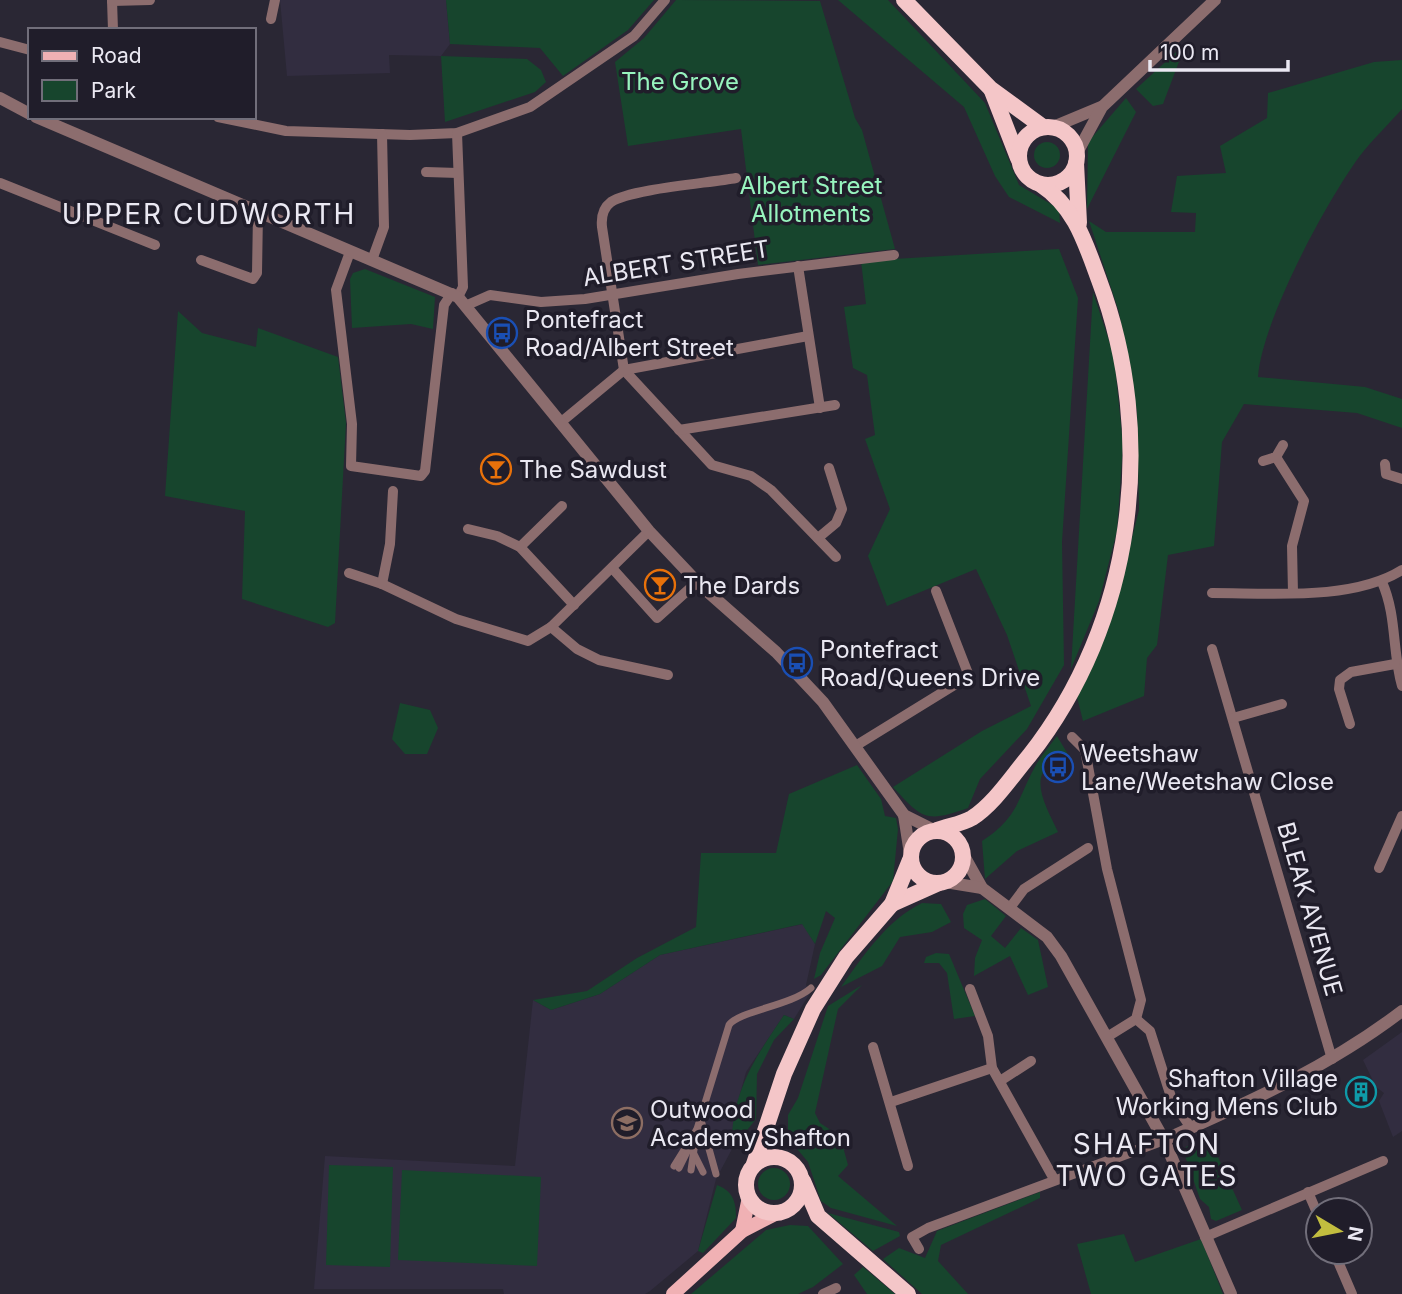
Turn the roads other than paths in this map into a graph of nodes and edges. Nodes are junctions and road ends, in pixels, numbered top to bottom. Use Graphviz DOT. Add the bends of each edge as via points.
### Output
graph roads {
  1 [pos="112,0"];
  2 [pos="150,0"];
  3 [pos="275,0"];
  4 [pos="665,0"];
  5 [pos="904,0"];
  6 [pos="1215,0"];
  7 [pos="271,19"];
  8 [pos="113,28"];
  9 [pos="0,42"];
  10 [pos="28,49"];
  11 [pos="991,89"];
  12 [pos="0,98"];
  13 [pos="1102,107"];
  14 [pos="28,113"];
  15 [pos="41,119"];
  16 [pos="228,119"];
  17 [pos="1048,127"];
  18 [pos="457,133"];
  19 [pos="383,134"];
  20 [pos="1077,158"];
  21 [pos="1020,164"];
  22 [pos="426,172"];
  23 [pos="458,173"];
  24 [pos="736,178"];
  25 [pos="0,183"];
  26 [pos="1040,184"];
  27 [pos="258,213"];
  28 [pos="1080,229"];
  29 [pos="155,245"];
  30 [pos="350,252"];
  31 [pos="894,255"];
  32 [pos="201,260"];
  33 [pos="372,260"];
  34 [pos="798,266"];
  35 [pos="611,295"];
  36 [pos="458,299"];
  37 [pos="808,336"];
  38 [pos="624,370"];
  39 [pos="835,405"];
  40 [pos="820,408"];
  41 [pos="560,423"];
  42 [pos="679,430"];
  43 [pos="1283,446"];
  44 [pos="1276,457"];
  45 [pos="1263,461"];
  46 [pos="1385,464"];
  47 [pos="829,468"];
  48 [pos="1402,479"];
  49 [pos="393,491"];
  50 [pos="562,506"];
  51 [pos="468,529"];
  52 [pos="649,531"];
  53 [pos="818,538"];
  54 [pos="520,547"];
  55 [pos="836,556"];
  56 [pos="612,568"];
  57 [pos="1402,570"];
  58 [pos="349,573"];
  59 [pos="697,582"];
  60 [pos="1382,582"];
  61 [pos="382,584"];
  62 [pos="936,591"];
  63 [pos="1212,593"];
  64 [pos="1293,593"];
  65 [pos="573,606"];
  66 [pos="551,627"];
  67 [pos="1212,649"];
  68 [pos="1395,664"];
  69 [pos="668,675"];
  70 [pos="1402,685"];
  71 [pos="1283,704"];
  72 [pos="1233,718"];
  73 [pos="1350,724"];
  74 [pos="1072,737"];
  75 [pos="857,745"];
  76 [pos="904,815"];
  77 [pos="1402,816"];
  78 [pos="971,819"];
  79 [pos="935,830"];
  80 [pos="1088,848"];
  81 [pos="963,852"];
  82 [pos="910,857"];
  83 [pos="1380,868"];
  84 [pos="942,883"];
  85 [pos="982,888"];
  86 [pos="892,904"];
  87 [pos="1009,909"];
  88 [pos="811,988"];
  89 [pos="970,989"];
  90 [pos="1402,1011"];
  91 [pos="1136,1019"];
  92 [pos="1107,1037"];
  93 [pos="873,1047"];
  94 [pos="1332,1059"];
  95 [pos="1031,1061"];
  96 [pos="992,1068"];
  97 [pos="1000,1080"];
  98 [pos="891,1102"];
  99 [pos="701,1119"];
  100 [pos="770,1120"];
  101 [pos="1191,1128"];
  102 [pos="697,1129"];
  103 [pos="1164,1140"];
  104 [pos="694,1154"];
  105 [pos="787,1160"];
  106 [pos="1383,1161"];
  107 [pos="754,1164"];
  108 [pos="908,1166"];
  109 [pos="683,1168"];
  110 [pos="703,1172"];
  111 [pos="716,1174"];
  112 [pos="802,1179"];
  113 [pos="1054,1180"];
  114 [pos="1308,1192"];
  115 [pos="1310,1196"];
  116 [pos="749,1197"];
  117 [pos="781,1212"];
  118 [pos="818,1216"];
  119 [pos="741,1231"];
  120 [pos="1205,1237"];
  121 [pos="919,1249"];
  122 [pos="1340,1266"];
  123 [pos="836,1288"];
  124 [pos="673,1294"];
  125 [pos="823,1294"];
  126 [pos="908,1294"];
  127 [pos="1231,1294"];
  128 [pos="1352,1294"];
  1 -- 2 [label="street"];
  1 -- 8 [label="street"];
  3 -- 7 [label="street"];
  4 -- 18 [label="street" via="634,36 530,107"];
  5 -- 11 [label="highway"];
  6 -- 13 [label="street"];
  9 -- 10 [label="street"];
  11 -- 17 [label="highway"];
  11 -- 21 [label="highway"];
  12 -- 14 [label="street"];
  13 -- 17 [label="street"];
  13 -- 20 [label="street"];
  15 -- 27 [label="street"];
  16 -- 19 [label="street" via="286,131"];
  17 -- 20 [label="highway" via="1069,136"];
  17 -- 21 [label="highway" via="1034,130 1021,144"];
  18 -- 19 [label="street"];
  18 -- 23 [label="street"];
  19 -- 33 [label="street" via="384,227"];
  20 -- 26 [label="highway" via="1072,172 1058,183"];
  20 -- 28 [label="highway"];
  21 -- 26 [label="highway" via="1024,173"];
  22 -- 23 [label="street"];
  23 -- 36 [label="street" via="463,287"];
  24 -- 35 [label="street" via="631,195 610,203 601,218"];
  25 -- 29 [label="street"];
  26 -- 28 [label="highway" via="1066,205"];
  27 -- 30 [label="street"];
  27 -- 32 [label="street" via="257,273 253,279"];
  28 -- 78 [label="highway" via="1108,302 1125,377 1131,418 1126,529 1113,590 1065,701 1015,772"];
  30 -- 33 [label="street"];
  30 -- 36 [label="street" via="336,290 352,424 351,466 421,476 425,471 444,306"];
  31 -- 34 [label="street, ALBERT STREET"];
  33 -- 36 [label="street"];
  34 -- 35 [label="street, ALBERT STREET"];
  34 -- 37 [label="street"];
  35 -- 36 [label="street, ALBERT STREET" via="549,302 490,295"];
  35 -- 38 [label="street"];
  36 -- 41 [label="street"];
  37 -- 38 [label="street"];
  37 -- 40 [label="street"];
  38 -- 41 [label="street"];
  38 -- 42 [label="street"];
  39 -- 40 [label="street"];
  40 -- 42 [label="street"];
  41 -- 52 [label="street"];
  42 -- 53 [label="street" via="712,465 751,476 772,490"];
  43 -- 44 [label="street"];
  44 -- 45 [label="street"];
  44 -- 64 [label="street" via="1304,501 1292,545"];
  46 -- 48 [label="street" via="1386,474"];
  47 -- 53 [label="street" via="842,509 836,523"];
  49 -- 61 [label="street"];
  50 -- 54 [label="street"];
  51 -- 54 [label="street"];
  52 -- 56 [label="street"];
  52 -- 59 [label="street"];
  53 -- 55 [label="street"];
  54 -- 65 [label="street"];
  56 -- 59 [label="street" via="657,618"];
  56 -- 65 [label="street"];
  57 -- 60 [label="street"];
  58 -- 61 [label="street"];
  59 -- 75 [label="street" via="776,652"];
  60 -- 64 [label="street"];
  60 -- 68 [label="street" via="1391,603"];
  61 -- 66 [label="street" via="456,619 528,641"];
  62 -- 75 [label="street" via="969,676"];
  63 -- 64 [label="street"];
  65 -- 66 [label="street"];
  66 -- 69 [label="street" via="599,660"];
  67 -- 72 [label="street, BLEAK AVENUE"];
  68 -- 70 [label="street"];
  68 -- 73 [label="street" via="1350,672 1340,680"];
  71 -- 72 [label="street"];
  72 -- 94 [label="street, BLEAK AVENUE"];
  74 -- 91 [label="street" via="1085,750 1107,869 1141,999"];
  75 -- 76 [label="street"];
  76 -- 79 [label="street"];
  76 -- 82 [label="street"];
  77 -- 83 [label="street"];
  78 -- 79 [label="highway"];
  78 -- 81 [label="highway"];
  79 -- 81 [label="highway" via="950,834"];
  79 -- 82 [label="highway" via="918,838"];
  80 -- 87 [label="street" via="1024,889"];
  81 -- 84 [label="highway" via="959,871"];
  81 -- 85 [label="street"];
  82 -- 84 [label="highway" via="917,875"];
  82 -- 86 [label="highway"];
  84 -- 85 [label="street"];
  84 -- 86 [label="highway"];
  85 -- 87 [label="street"];
  86 -- 100 [label="highway" via="846,957 813,1009 784,1074"];
  87 -- 92 [label="street" via="1047,937 1062,956"];
  88 -- 99 [label="street" via="783,1004 733,1019"];
  89 -- 96 [label="street" via="988,1036"];
  90 -- 94 [label="street"];
  91 -- 92 [label="street"];
  91 -- 101 [label="street" via="1150,1031 1172,1100"];
  92 -- 103 [label="street"];
  93 -- 98 [label="street"];
  94 -- 101 [label="street"];
  95 -- 97 [label="street"];
  96 -- 97 [label="street"];
  96 -- 98 [label="street"];
  97 -- 113 [label="street"];
  98 -- 108 [label="street"];
  99 -- 102 [label="street"];
  99 -- 111 [label="street"];
  100 -- 105 [label="highway"];
  100 -- 107 [label="highway"];
  101 -- 103 [label="street"];
  102 -- 104 [label="street"];
  102 -- 109 [label="street"];
  102 -- 109 [label="street"];
  103 -- 113 [label="street"];
  103 -- 120 [label="street"];
  104 -- 109 [label="street"];
  104 -- 110 [label="street"];
  105 -- 107 [label="highway" via="770,1157"];
  105 -- 112 [label="highway"];
  106 -- 114 [label="street"];
  107 -- 116 [label="highway" via="746,1180"];
  112 -- 117 [label="highway" via="800,1195"];
  112 -- 118 [label="highway"];
  113 -- 121 [label="street" via="928,1228 912,1237"];
  114 -- 115 [label="street"];
  114 -- 120 [label="street"];
  116 -- 117 [label="highway" via="758,1208"];
  116 -- 119 [label="main road"];
  117 -- 118 [label="highway"];
  117 -- 119 [label="main road"];
  118 -- 126 [label="highway"];
  119 -- 124 [label="main road"];
  120 -- 127 [label="street"];
  122 -- 128 [label="street"];
  123 -- 125 [label="street"];
}
